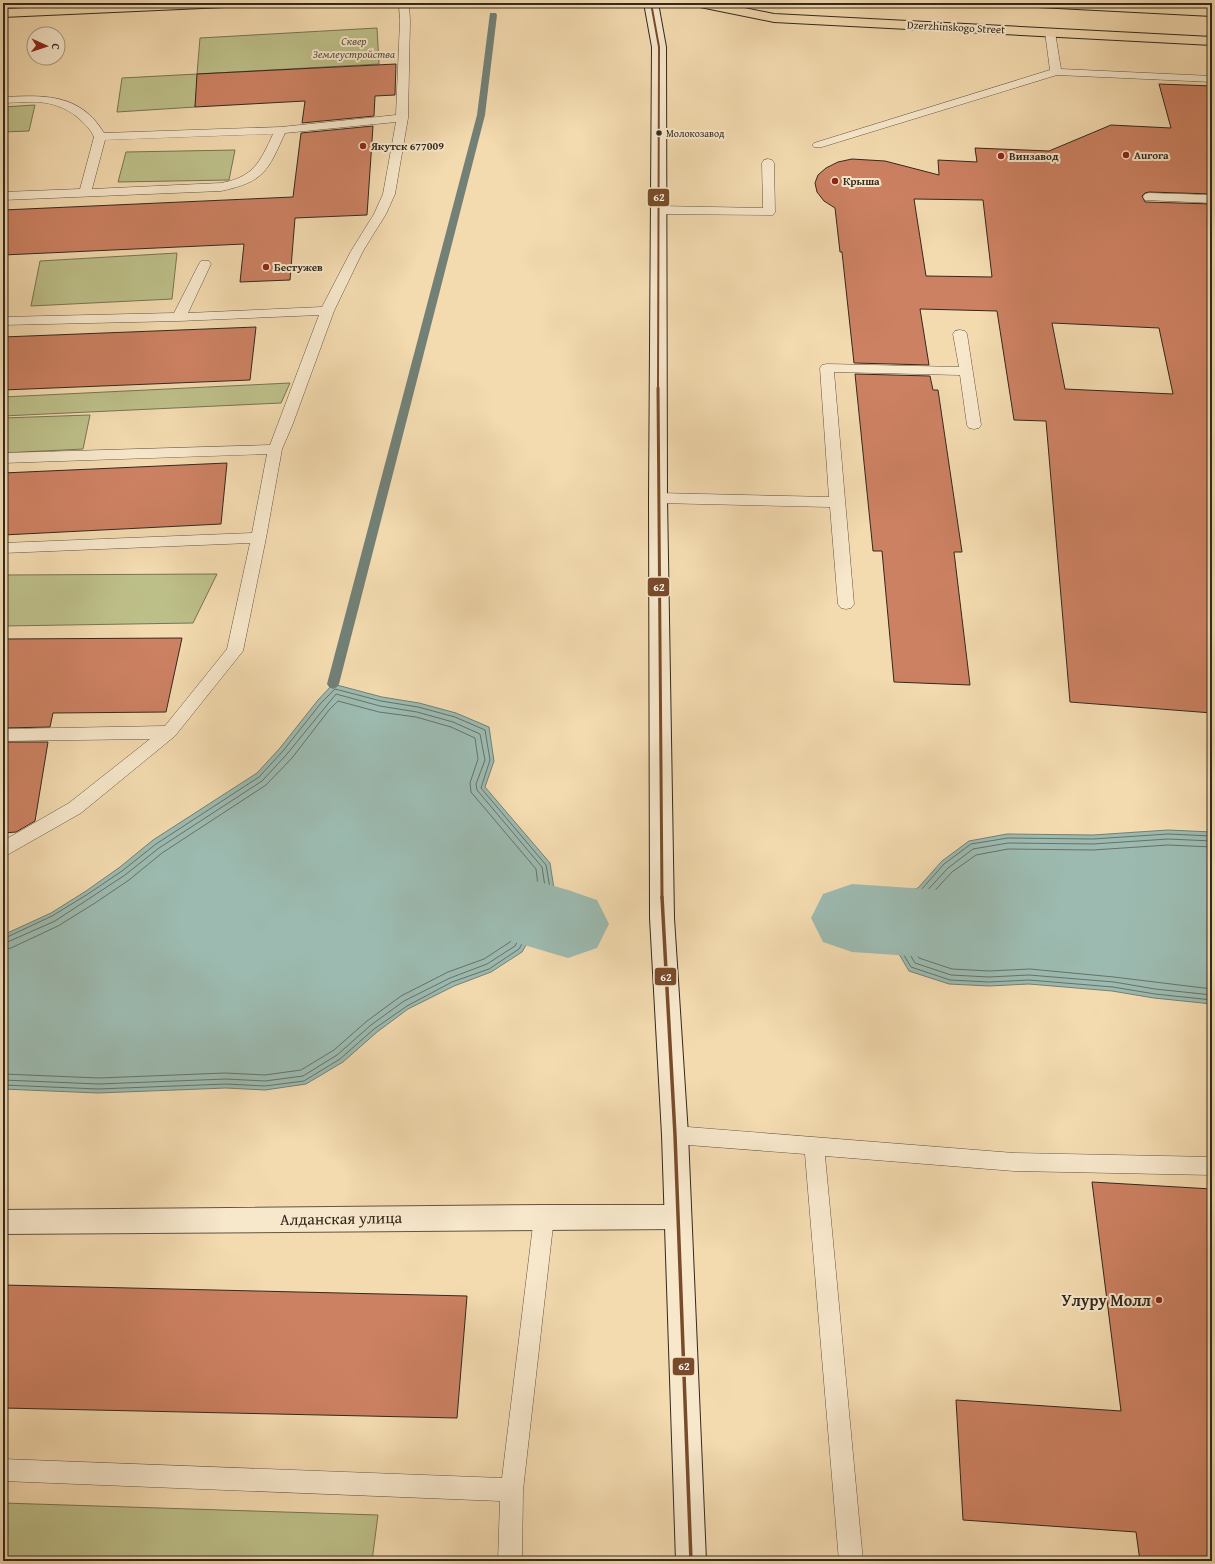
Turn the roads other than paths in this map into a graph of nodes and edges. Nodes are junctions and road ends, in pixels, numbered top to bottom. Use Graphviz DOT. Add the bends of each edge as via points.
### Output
graph roads {
  1 [pos="225,3"];
  2 [pos="404,3"];
  3 [pos="651,3"];
  4 [pos="700,3"];
  5 [pos="1038,3"];
  6 [pos="1153,6"];
  7 [pos="1212,12"];
  8 [pos="3,13"];
  9 [pos="1050,32"];
  10 [pos="1212,41"];
  11 [pos="1056,72"];
  12 [pos="1212,79"];
  13 [pos="3,100"];
  14 [pos="402,118"];
  15 [pos="281,130"];
  16 [pos="100,137"];
  17 [pos="818,145"];
  18 [pos="768,163"];
  19 [pos="85,192"];
  20 [pos="3,196"];
  21 [pos="1149,197"];
  22 [pos="1212,199"];
  23 [pos="658,210"];
  24 [pos="205,264"];
  25 [pos="327,311"];
  26 [pos="178,317"];
  27 [pos="3,321"];
  28 [pos="960,334"];
  29 [pos="966,371"];
  30 [pos="974,425"];
  31 [pos="275,449"];
  32 [pos="3,458"];
  33 [pos="658,498"];
  34 [pos="837,502"];
  35 [pos="259,538"];
  36 [pos="3,548"];
  37 [pos="846,604"];
  38 [pos="169,732"];
  39 [pos="3,735"];
  40 [pos="3,849"];
  41 [pos="675,1136"];
  42 [pos="814,1147"];
  43 [pos="1212,1166"];
  44 [pos="544,1217"];
  45 [pos="678,1217"];
  46 [pos="3,1222"];
  47 [pos="3,1470"];
  48 [pos="512,1490"];
  49 [pos="510,1561"];
  50 [pos="691,1561"];
  51 [pos="851,1561"];
  1 -- 8 [label="main road"];
  2 -- 14 [label="lane"];
  3 -- 23 [label="street" via="659,47"];
  4 -- 9 [label="main road, Dzerzhinskogo Street" via="774,18"];
  5 -- 6 [label="main road"];
  6 -- 7 [label="main road"];
  9 -- 10 [label="main road, Dzerzhinskogo Street"];
  9 -- 11 [label="lane"];
  11 -- 12 [label="lane"];
  11 -- 17 [label="lane"];
  13 -- 16 [label="lane" via="44,98 63,102 96,128"];
  14 -- 15 [label="lane"];
  14 -- 25 [label="lane" via="389,194"];
  15 -- 16 [label="lane"];
  15 -- 19 [label="lane" via="262,169 254,177 239,184"];
  16 -- 19 [label="lane"];
  18 -- 23 [label="lane" via="769,212"];
  19 -- 20 [label="lane"];
  21 -- 22 [label="lane"];
  23 -- 33 [label="street"];
  24 -- 26 [label="lane"];
  25 -- 26 [label="lane"];
  25 -- 31 [label="lane"];
  26 -- 27 [label="lane"];
  28 -- 29 [label="lane"];
  29 -- 30 [label="lane"];
  29 -- 34 [label="lane" via="827,368"];
  31 -- 32 [label="lane"];
  31 -- 35 [label="lane"];
  33 -- 34 [label="lane"];
  33 -- 41 [label="street" via="662,918"];
  34 -- 37 [label="lane"];
  35 -- 36 [label="lane"];
  35 -- 38 [label="lane" via="235,651"];
  38 -- 39 [label="lane"];
  38 -- 40 [label="lane" via="75,808"];
  41 -- 42 [label="lane"];
  41 -- 45 [label="street"];
  42 -- 43 [label="lane" via="1014,1162"];
  42 -- 51 [label="lane"];
  44 -- 45 [label="street, Алданская улица"];
  44 -- 46 [label="street, Алданская улица"];
  44 -- 48 [label="lane"];
  45 -- 50 [label="street"];
  47 -- 48 [label="lane"];
  48 -- 49 [label="lane"];
}
